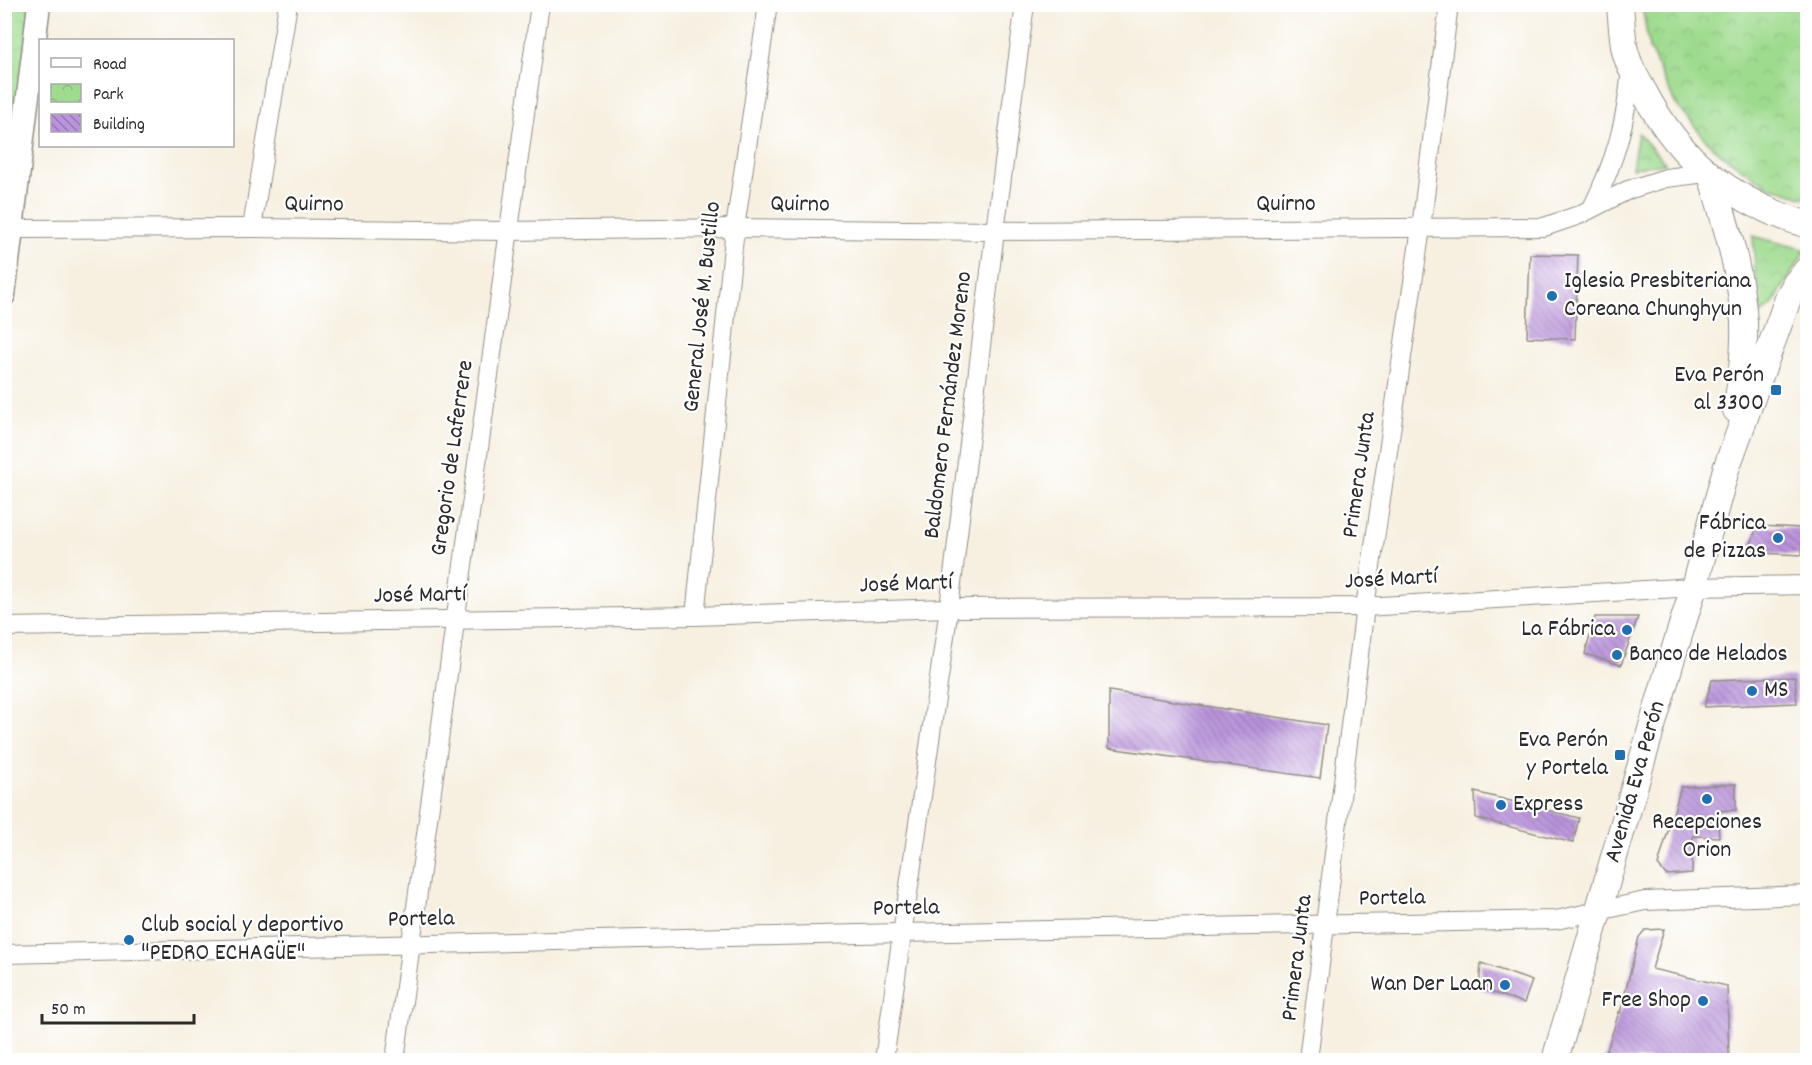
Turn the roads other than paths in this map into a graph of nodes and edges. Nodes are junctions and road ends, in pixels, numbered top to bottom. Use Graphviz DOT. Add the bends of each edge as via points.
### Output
graph roads {
  1 [pos="39,4"];
  2 [pos="288,4"];
  3 [pos="540,4"];
  4 [pos="768,4"];
  5 [pos="1025,4"];
  6 [pos="1449,4"];
  7 [pos="1602,4"];
  8 [pos="1620,4"];
  9 [pos="1628,58"];
  10 [pos="1709,175"];
  11 [pos="1592,208"];
  12 [pos="1808,225"];
  13 [pos="9,228"];
  14 [pos="252,228"];
  15 [pos="735,228"];
  16 [pos="1421,228"];
  17 [pos="508,231"];
  18 [pos="995,231"];
  19 [pos="1808,268"];
  20 [pos="4,295"];
  21 [pos="1726,469"];
  22 [pos="1808,585"];
  23 [pos="1694,587"];
  24 [pos="1365,607"];
  25 [pos="949,608"];
  26 [pos="694,616"];
  27 [pos="455,619"];
  28 [pos="4,627"];
  29 [pos="1808,895"];
  30 [pos="1598,911"];
  31 [pos="1327,924"];
  32 [pos="902,933"];
  33 [pos="410,944"];
  34 [pos="4,954"];
  35 [pos="395,1060"];
  36 [pos="884,1060"];
  37 [pos="1308,1060"];
  38 [pos="1555,1060"];
  1 -- 13 [label="street"];
  2 -- 14 [label="street"];
  3 -- 17 [label="street, Gregorio de Laferrere"];
  4 -- 15 [label="street, General José M. Bustillo"];
  5 -- 18 [label="street, Baldomero Fernández Moreno"];
  6 -- 16 [label="street, Primera Junta"];
  7 -- 9 [label="main road"];
  8 -- 9 [label="main road"];
  9 -- 10 [label="main road" via="1652,108 1676,143"];
  9 -- 11 [label="street" via="1628,105 1620,141"];
  10 -- 11 [label="street, Quirno" via="1666,178 1628,190"];
  10 -- 12 [label="main road" via="1744,200"];
  10 -- 21 [label="main road, Avenida Eva Perón" via="1730,237 1744,324 1740,384"];
  11 -- 16 [label="street, Quirno" via="1544,226"];
  13 -- 14 [label="street, Quirno"];
  13 -- 20 [label="street"];
  14 -- 17 [label="street, Quirno"];
  15 -- 17 [label="street, Quirno"];
  15 -- 18 [label="street, Quirno"];
  15 -- 26 [label="street, General José M. Bustillo"];
  16 -- 18 [label="street, Quirno"];
  16 -- 24 [label="street, Primera Junta"];
  17 -- 27 [label="street, Gregorio de Laferrere"];
  18 -- 25 [label="street, Baldomero Fernández Moreno"];
  19 -- 21 [label="main road, Avenida Eva Perón" via="1789,296"];
  21 -- 23 [label="main road, Avenida Eva Perón"];
  22 -- 23 [label="street, José Martí"];
  23 -- 24 [label="street, José Martí"];
  23 -- 30 [label="main road, Avenida Eva Perón"];
  24 -- 25 [label="street, José Martí"];
  24 -- 31 [label="street, Primera Junta"];
  25 -- 26 [label="street, José Martí"];
  25 -- 32 [label="street, Baldomero Fernández Moreno"];
  26 -- 27 [label="street, José Martí"];
  27 -- 28 [label="street, José Martí"];
  27 -- 33 [label="street, Gregorio de Laferrere"];
  29 -- 30 [label="street, Portela" via="1645,901"];
  30 -- 31 [label="street, Portela" via="1556,920"];
  30 -- 38 [label="main road, Avenida Eva Perón"];
  31 -- 32 [label="street, Portela"];
  31 -- 37 [label="street, Primera Junta"];
  32 -- 33 [label="street, Portela"];
  32 -- 36 [label="street, Baldomero Fernández Moreno"];
  33 -- 34 [label="street, Portela"];
  33 -- 35 [label="street, Gregorio de Laferrere"];
}
